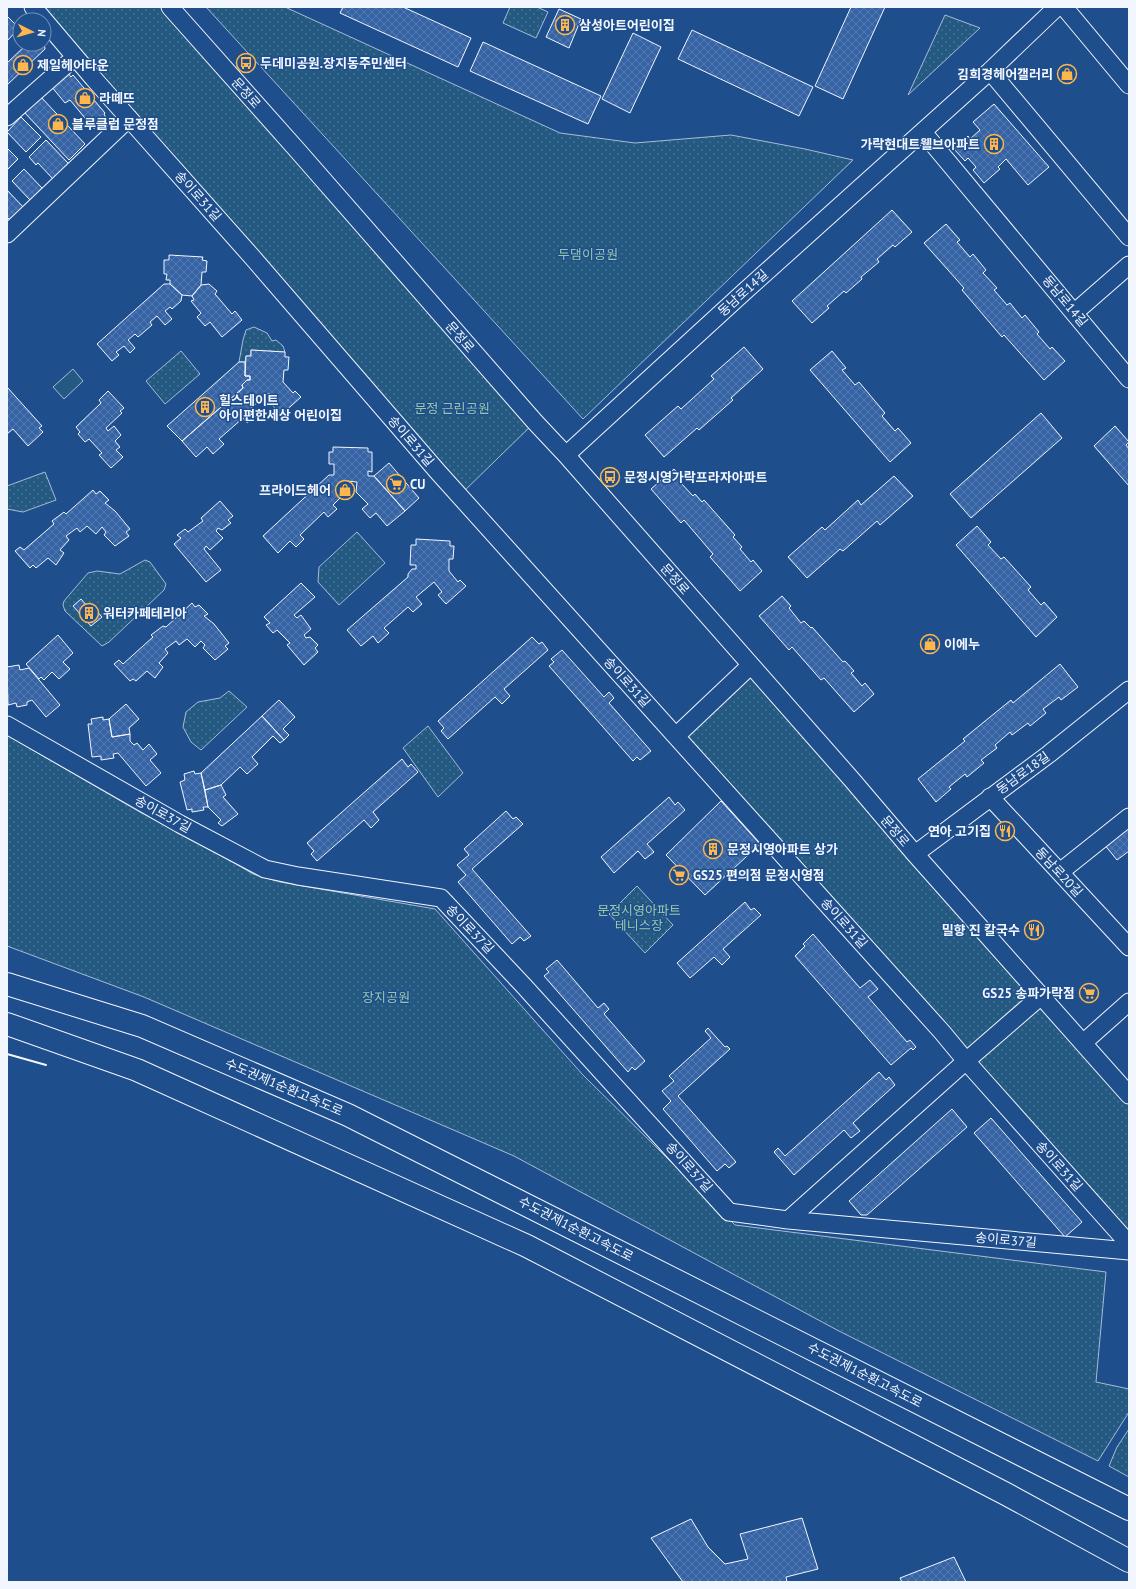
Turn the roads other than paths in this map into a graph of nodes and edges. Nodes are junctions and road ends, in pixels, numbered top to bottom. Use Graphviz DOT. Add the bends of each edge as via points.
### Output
graph roads {
  1 [pos="33,7"];
  2 [pos="170,7"];
  3 [pos="1057,7"];
  4 [pos="1064,7"];
  5 [pos="75,57"];
  6 [pos="990,71"];
  7 [pos="1129,85"];
  8 [pos="7,117"];
  9 [pos="128,118"];
  10 [pos="923,132"];
  11 [pos="7,234"];
  12 [pos="1129,237"];
  13 [pos="1129,265"];
  14 [pos="1074,313"];
  15 [pos="1129,379"];
  16 [pos="566,455"];
  17 [pos="751,665"];
  18 [pos="1129,690"];
  19 [pos="7,724"];
  20 [pos="676,736"];
  21 [pos="990,797"];
  22 [pos="1129,817"];
  23 [pos="915,854"];
  24 [pos="1060,872"];
  25 [pos="1129,947"];
  26 [pos="7,984"];
  27 [pos="1041,996"];
  28 [pos="1129,1002"];
  29 [pos="7,1024"];
  30 [pos="1083,1043"];
  31 [pos="966,1061"];
  32 [pos="1129,1095"];
  33 [pos="788,1220"];
  34 [pos="1129,1244"];
  35 [pos="1129,1251"];
  36 [pos="1006,1494"];
  37 [pos="1129,1509"];
  38 [pos="1129,1554"];
  39 [pos="1129,1560"];
  1 -- 5 [label="street, 송이로31길"];
  2 -- 16 [label="street, 문정로"];
  3 -- 6 [label="street, 동남로14길"];
  4 -- 7 [label="street"];
  5 -- 8 [label="street"];
  5 -- 9 [label="street, 송이로31길"];
  6 -- 10 [label="street, 동남로14길"];
  6 -- 12 [label="street"];
  9 -- 11 [label="street"];
  9 -- 20 [label="street, 송이로31길" via="438,472"];
  10 -- 14 [label="street, 동남로14길"];
  10 -- 16 [label="street, 동남로14길"];
  13 -- 14 [label="street"];
  14 -- 15 [label="street, 동남로14길"];
  16 -- 17 [label="street, 문정로"];
  17 -- 20 [label="street"];
  17 -- 23 [label="street, 문정로"];
  18 -- 21 [label="street, 동남로18길"];
  19 -- 33 [label="street, 송이로37길" via="180,824 265,869 441,898 729,1212"];
  20 -- 31 [label="street, 송이로31길"];
  21 -- 23 [label="street, 동남로18길"];
  21 -- 24 [label="street, 동남로20길"];
  22 -- 24 [label="street"];
  23 -- 27 [label="street, 문정로"];
  24 -- 25 [label="street, 동남로20길"];
  26 -- 37 [label="highway, 수도권제1순환고속도로" via="142,1026 348,1115"];
  27 -- 30 [label="street, 문정로"];
  27 -- 31 [label="street"];
  28 -- 30 [label="street"];
  29 -- 36 [label="highway" via="137,1070 527,1246"];
  30 -- 32 [label="street, 문정로"];
  31 -- 33 [label="street"];
  31 -- 34 [label="street, 송이로31길"];
  33 -- 35 [label="street, 송이로37길"];
  36 -- 38 [label="highway"];
  36 -- 39 [label="highway"];
}
